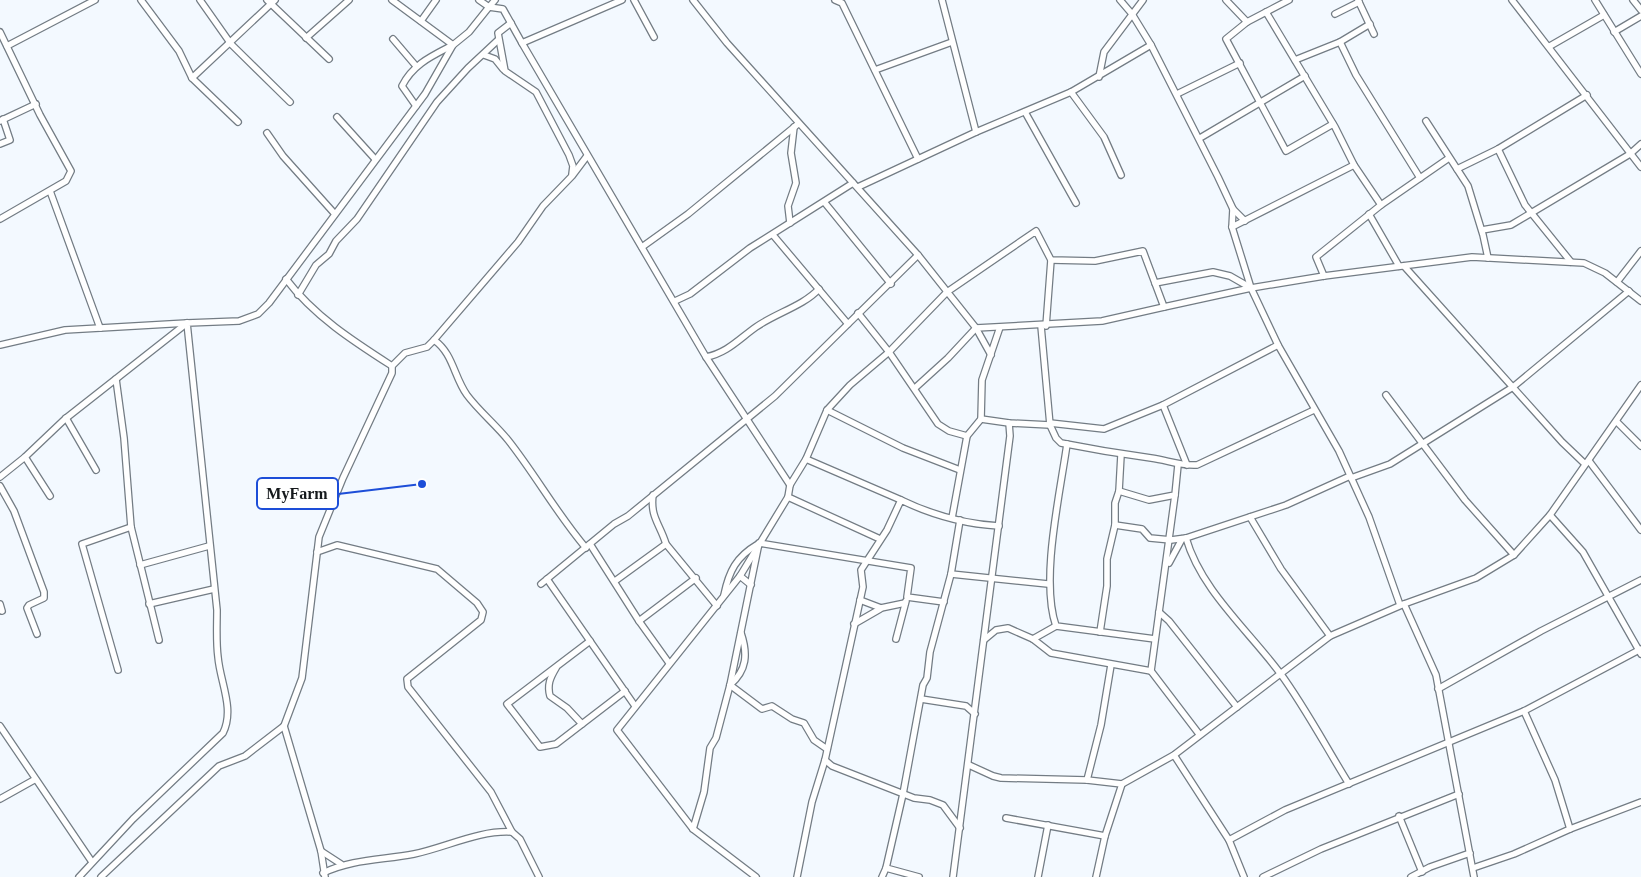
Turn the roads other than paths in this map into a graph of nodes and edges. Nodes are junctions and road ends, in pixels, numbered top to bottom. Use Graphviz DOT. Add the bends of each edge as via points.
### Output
graph roads {
  1 [pos="95,0"];
  2 [pos="141,0"];
  3 [pos="200,0"];
  4 [pos="349,0"];
  5 [pos="392,0"];
  6 [pos="436,0"];
  7 [pos="479,0"];
  8 [pos="496,0"];
  9 [pos="622,0"];
  10 [pos="634,0"];
  11 [pos="693,0"];
  12 [pos="835,0"];
  13 [pos="942,0"];
  14 [pos="1120,0"];
  15 [pos="1143,0"];
  16 [pos="1226,0"];
  17 [pos="1289,0"];
  18 [pos="1513,0"];
  19 [pos="1595,0"];
  20 [pos="1633,0"];
  21 [pos="272,1"];
  22 [pos="1359,1"];
  23 [pos="489,7"];
  24 [pos="1641,10"];
  25 [pos="1266,12"];
  26 [pos="1132,14"];
  27 [pos="1335,14"];
  28 [pos="1604,15"];
  29 [pos="1641,16"];
  30 [pos="421,21"];
  31 [pos="1247,22"];
  32 [pos="512,23"];
  33 [pos="1370,24"];
  34 [pos="0,32"];
  35 [pos="1614,32"];
  36 [pos="1374,34"];
  37 [pos="654,37"];
  38 [pos="306,38"];
  39 [pos="393,39"];
  40 [pos="498,40"];
  41 [pos="952,42"];
  42 [pos="1340,42"];
  43 [pos="522,43"];
  44 [pos="231,44"];
  45 [pos="454,45"];
  46 [pos="1151,45"];
  47 [pos="7,46"];
  48 [pos="1550,46"];
  49 [pos="484,55"];
  50 [pos="329,59"];
  51 [pos="1295,60"];
  52 [pos="1240,63"];
  53 [pos="416,66"];
  54 [pos="875,70"];
  55 [pos="505,71"];
  56 [pos="1641,74"];
  57 [pos="1305,76"];
  58 [pos="1099,77"];
  59 [pos="192,78"];
  60 [pos="1071,92"];
  61 [pos="1177,94"];
  62 [pos="1587,95"];
  63 [pos="290,102"];
  64 [pos="1260,103"];
  65 [pos="36,104"];
  66 [pos="416,106"];
  67 [pos="1025,112"];
  68 [pos="337,117"];
  69 [pos="1,120"];
  70 [pos="1426,121"];
  71 [pos="238,122"];
  72 [pos="1333,124"];
  73 [pos="796,126"];
  74 [pos="976,132"];
  75 [pos="268,133"];
  76 [pos="1200,138"];
  77 [pos="0,144"];
  78 [pos="1641,144"];
  79 [pos="1498,150"];
  80 [pos="1630,154"];
  81 [pos="588,156"];
  82 [pos="1449,158"];
  83 [pos="918,159"];
  84 [pos="376,160"];
  85 [pos="1354,165"];
  86 [pos="1641,167"];
  87 [pos="1457,169"];
  88 [pos="1121,175"];
  89 [pos="572,176"];
  90 [pos="1420,178"];
  91 [pos="856,185"];
  92 [pos="50,191"];
  93 [pos="825,203"];
  94 [pos="1076,203"];
  95 [pos="1381,205"];
  96 [pos="1233,209"];
  97 [pos="1531,212"];
  98 [pos="334,213"];
  99 [pos="1370,214"];
  100 [pos="0,219"];
  101 [pos="1245,221"];
  102 [pos="790,223"];
  103 [pos="1232,227"];
  104 [pos="1482,230"];
  105 [pos="773,235"];
  106 [pos="642,247"];
  107 [pos="1641,251"];
  108 [pos="918,255"];
  109 [pos="1488,258"];
  110 [pos="1051,260"];
  111 [pos="1571,262"];
  112 [pos="1402,266"];
  113 [pos="1324,276"];
  114 [pos="286,279"];
  115 [pos="1617,282"];
  116 [pos="1155,283"];
  117 [pos="891,284"];
  118 [pos="819,288"];
  119 [pos="1251,288"];
  120 [pos="1629,291"];
  121 [pos="947,292"];
  122 [pos="298,295"];
  123 [pos="1641,300"];
  124 [pos="675,301"];
  125 [pos="1164,307"];
  126 [pos="858,313"];
  127 [pos="187,323"];
  128 [pos="848,324"];
  129 [pos="1043,326"];
  130 [pos="1000,327"];
  131 [pos="100,328"];
  132 [pos="976,328"];
  133 [pos="434,340"];
  134 [pos="0,345"];
  135 [pos="1278,345"];
  136 [pos="890,352"];
  137 [pos="991,355"];
  138 [pos="706,357"];
  139 [pos="392,366"];
  140 [pos="116,379"];
  141 [pos="1641,385"];
  142 [pos="1513,387"];
  143 [pos="915,388"];
  144 [pos="1386,395"];
  145 [pos="1163,405"];
  146 [pos="827,410"];
  147 [pos="1314,410"];
  148 [pos="66,418"];
  149 [pos="745,419"];
  150 [pos="982,419"];
  151 [pos="1616,422"];
  152 [pos="1009,424"];
  153 [pos="1050,424"];
  154 [pos="967,436"];
  155 [pos="1422,442"];
  156 [pos="1067,444"];
  157 [pos="1641,446"];
  158 [pos="1121,455"];
  159 [pos="25,457"];
  160 [pos="806,459"];
  161 [pos="1587,462"];
  162 [pos="1178,465"];
  163 [pos="1188,466"];
  164 [pos="96,470"];
  165 [pos="960,470"];
  166 [pos="0,477"];
  167 [pos="1351,477"];
  168 [pos="790,485"];
  169 [pos="0,486"];
  170 [pos="1119,491"];
  171 [pos="653,494"];
  172 [pos="1175,495"];
  173 [pos="50,496"];
  174 [pos="788,498"];
  175 [pos="901,500"];
  176 [pos="1550,515"];
  177 [pos="1250,517"];
  178 [pos="952,518"];
  179 [pos="960,520"];
  180 [pos="131,526"];
  181 [pos="999,526"];
  182 [pos="1115,526"];
  183 [pos="1641,530"];
  184 [pos="880,538"];
  185 [pos="1184,538"];
  186 [pos="1170,540"];
  187 [pos="759,543"];
  188 [pos="666,544"];
  189 [pos="209,546"];
  190 [pos="588,546"];
  191 [pos="317,552"];
  192 [pos="1514,555"];
  193 [pos="868,561"];
  194 [pos="140,565"];
  195 [pos="951,574"];
  196 [pos="1165,574"];
  197 [pos="740,576"];
  198 [pos="696,578"];
  199 [pos="547,579"];
  200 [pos="991,579"];
  201 [pos="1641,580"];
  202 [pos="615,582"];
  203 [pos="541,584"];
  204 [pos="1048,584"];
  205 [pos="752,585"];
  206 [pos="214,589"];
  207 [pos="1609,595"];
  208 [pos="724,597"];
  209 [pos="860,600"];
  210 [pos="906,600"];
  211 [pos="944,602"];
  212 [pos="0,604"];
  213 [pos="149,604"];
  214 [pos="1402,604"];
  215 [pos="717,606"];
  216 [pos="882,608"];
  217 [pos="2,611"];
  218 [pos="1159,612"];
  219 [pos="639,621"];
  220 [pos="854,624"];
  221 [pos="1056,626"];
  222 [pos="1100,632"];
  223 [pos="741,633"];
  224 [pos="37,634"];
  225 [pos="1330,636"];
  226 [pos="1033,638"];
  227 [pos="896,639"];
  228 [pos="1155,639"];
  229 [pos="159,640"];
  230 [pos="984,640"];
  231 [pos="590,641"];
  232 [pos="1640,651"];
  233 [pos="670,664"];
  234 [pos="1111,665"];
  235 [pos="558,666"];
  236 [pos="118,670"];
  237 [pos="1151,671"];
  238 [pos="1281,674"];
  239 [pos="730,686"];
  240 [pos="1438,689"];
  241 [pos="625,691"];
  242 [pos="921,699"];
  243 [pos="976,702"];
  244 [pos="635,706"];
  245 [pos="966,706"];
  246 [pos="1237,707"];
  247 [pos="1524,711"];
  248 [pos="975,714"];
  249 [pos="582,724"];
  250 [pos="0,726"];
  251 [pos="284,726"];
  252 [pos="1199,734"];
  253 [pos="1448,742"];
  254 [pos="827,749"];
  255 [pos="1174,755"];
  256 [pos="825,760"];
  257 [pos="969,765"];
  258 [pos="34,780"];
  259 [pos="1087,780"];
  260 [pos="1122,784"];
  261 [pos="1349,784"];
  262 [pos="903,794"];
  263 [pos="1459,794"];
  264 [pos="0,799"];
  265 [pos="1641,802"];
  266 [pos="1399,816"];
  267 [pos="1006,818"];
  268 [pos="1048,825"];
  269 [pos="960,828"];
  270 [pos="1570,829"];
  271 [pos="693,830"];
  272 [pos="512,832"];
  273 [pos="1105,836"];
  274 [pos="1229,840"];
  275 [pos="321,851"];
  276 [pos="1470,853"];
  277 [pos="92,862"];
  278 [pos="341,864"];
  279 [pos="886,868"];
  280 [pos="1473,868"];
  281 [pos="1422,872"];
  282 [pos="324,875"];
  283 [pos="79,877"];
  284 [pos="101,877"];
  285 [pos="539,877"];
  286 [pos="756,877"];
  287 [pos="797,877"];
  288 [pos="882,877"];
  289 [pos="919,877"];
  290 [pos="953,877"];
  291 [pos="1038,877"];
  292 [pos="1096,877"];
  293 [pos="1244,877"];
  294 [pos="1263,877"];
  295 [pos="1411,877"];
  296 [pos="1474,877"];
  1 -- 47 [label="street"];
  2 -- 59 [label="street" via="179,51"];
  3 -- 44 [label="street"];
  4 -- 38 [label="street"];
  5 -- 30 [label="street"];
  6 -- 30 [label="street"];
  7 -- 23 [label="street"];
  8 -- 23 [label="street"];
  9 -- 43 [label="street"];
  10 -- 37 [label="street"];
  11 -- 73 [label="street"];
  12 -- 54 [label="street" via="842,3"];
  13 -- 41 [label="street"];
  14 -- 26 [label="street"];
  15 -- 26 [label="street"];
  16 -- 31 [label="street"];
  17 -- 25 [label="street"];
  18 -- 48 [label="street"];
  19 -- 28 [label="street"];
  20 -- 24 [label="street"];
  21 -- 38 [label="street"];
  21 -- 44 [label="street"];
  22 -- 27 [label="street"];
  22 -- 33 [label="street"];
  23 -- 32 [label="street" via="504,9"];
  23 -- 45 [label="street"];
  25 -- 31 [label="street"];
  25 -- 51 [label="street"];
  26 -- 46 [label="street"];
  26 -- 58 [label="street" via="1104,52"];
  28 -- 35 [label="street"];
  28 -- 48 [label="street"];
  29 -- 35 [label="street"];
  30 -- 45 [label="street"];
  31 -- 52 [label="street" via="1226,39"];
  32 -- 40 [label="street" via="501,30"];
  32 -- 43 [label="street"];
  33 -- 36 [label="street"];
  33 -- 42 [label="street"];
  34 -- 47 [label="street"];
  35 -- 56 [label="street"];
  38 -- 50 [label="street"];
  39 -- 53 [label="street"];
  40 -- 49 [label="street"];
  40 -- 55 [label="street"];
  41 -- 54 [label="street"];
  41 -- 74 [label="street"];
  42 -- 51 [label="street"];
  42 -- 90 [label="street" via="1356,75"];
  43 -- 81 [label="street"];
  44 -- 59 [label="street"];
  44 -- 63 [label="street"];
  45 -- 53 [label="street"];
  45 -- 66 [label="street"];
  46 -- 58 [label="street"];
  46 -- 61 [label="street"];
  47 -- 65 [label="street"];
  48 -- 62 [label="street"];
  49 -- 55 [label="street" via="495,59"];
  49 -- 122 [label="street" via="437,102 357,219 316,265"];
  51 -- 57 [label="street"];
  52 -- 61 [label="street"];
  52 -- 64 [label="street"];
  53 -- 66 [label="street" via="402,86"];
  54 -- 83 [label="street"];
  55 -- 89 [label="street" via="536,92 574,166"];
  57 -- 64 [label="street"];
  57 -- 72 [label="street"];
  58 -- 60 [label="street"];
  59 -- 71 [label="street"];
  60 -- 67 [label="street"];
  60 -- 88 [label="street" via="1104,137"];
  61 -- 76 [label="street"];
  62 -- 79 [label="street"];
  62 -- 80 [label="street"];
  64 -- 72 [label="street" via="1286,151"];
  64 -- 76 [label="street"];
  65 -- 69 [label="street"];
  65 -- 92 [label="street" via="71,171 66,181"];
  66 -- 84 [label="street"];
  67 -- 74 [label="street"];
  67 -- 94 [label="street"];
  68 -- 84 [label="street"];
  69 -- 77 [label="street" via="10,140"];
  70 -- 82 [label="street"];
  72 -- 85 [label="street"];
  73 -- 91 [label="street"];
  73 -- 102 [label="street" via="791,153 796,183 788,206"];
  73 -- 106 [label="street"];
  74 -- 83 [label="street"];
  75 -- 98 [label="street" via="283,156"];
  76 -- 96 [label="street"];
  78 -- 80 [label="street"];
  79 -- 87 [label="street"];
  79 -- 97 [label="street"];
  80 -- 86 [label="street"];
  80 -- 97 [label="street"];
  81 -- 89 [label="street"];
  81 -- 106 [label="street"];
  82 -- 87 [label="street"];
  82 -- 90 [label="street"];
  83 -- 91 [label="street"];
  84 -- 98 [label="street"];
  85 -- 95 [label="street"];
  85 -- 101 [label="street"];
  87 -- 104 [label="street" via="1468,186"];
  89 -- 133 [label="street" via="543,206 518,242"];
  90 -- 95 [label="street"];
  91 -- 93 [label="street"];
  91 -- 108 [label="street"];
  92 -- 100 [label="street"];
  92 -- 131 [label="street"];
  93 -- 102 [label="street"];
  93 -- 117 [label="street"];
  95 -- 99 [label="street"];
  96 -- 101 [label="street"];
  96 -- 103 [label="street"];
  97 -- 104 [label="street" via="1512,225"];
  97 -- 111 [label="street"];
  98 -- 114 [label="street"];
  99 -- 112 [label="street"];
  99 -- 113 [label="street" via="1316,257"];
  101 -- 103 [label="street"];
  102 -- 105 [label="street"];
  103 -- 119 [label="street"];
  104 -- 109 [label="street"];
  105 -- 118 [label="street"];
  105 -- 124 [label="street" via="750,248 690,294"];
  106 -- 124 [label="street"];
  107 -- 115 [label="street"];
  108 -- 117 [label="street"];
  108 -- 121 [label="street"];
  109 -- 111 [label="street"];
  109 -- 112 [label="street"];
  110 -- 116 [label="street" via="1095,261 1143,251"];
  110 -- 121 [label="street" via="1036,231"];
  110 -- 129 [label="street"];
  111 -- 115 [label="street" via="1584,263"];
  112 -- 113 [label="street"];
  112 -- 142 [label="street"];
  113 -- 119 [label="street"];
  114 -- 122 [label="street"];
  114 -- 127 [label="street" via="258,314 239,320"];
  115 -- 120 [label="street"];
  116 -- 119 [label="street" via="1213,272 1230,276"];
  116 -- 125 [label="street"];
  117 -- 126 [label="street"];
  118 -- 128 [label="street"];
  118 -- 138 [label="street" via="811,297 756,327 732,347"];
  119 -- 125 [label="street"];
  119 -- 135 [label="street"];
  120 -- 123 [label="street"];
  120 -- 142 [label="street"];
  121 -- 132 [label="street"];
  121 -- 136 [label="street"];
  122 -- 139 [label="street" via="338,330"];
  124 -- 138 [label="street"];
  125 -- 129 [label="street" via="1102,321"];
  126 -- 128 [label="street"];
  126 -- 136 [label="street"];
  127 -- 131 [label="street"];
  127 -- 140 [label="street"];
  127 -- 189 [label="street"];
  128 -- 149 [label="street" via="775,396"];
  129 -- 130 [label="street"];
  129 -- 153 [label="street"];
  130 -- 132 [label="street"];
  130 -- 137 [label="street"];
  131 -- 134 [label="street" via="65,330"];
  132 -- 137 [label="street"];
  132 -- 143 [label="street"];
  133 -- 139 [label="street" via="427,347 405,353"];
  133 -- 190 [label="street" via="448,355 466,394 508,439 568,526"];
  135 -- 145 [label="street"];
  135 -- 147 [label="street"];
  136 -- 143 [label="street"];
  136 -- 146 [label="street" via="850,385"];
  137 -- 150 [label="street" via="982,380"];
  138 -- 149 [label="street"];
  139 -- 191 [label="street" via="392,373 319,537"];
  140 -- 148 [label="street"];
  140 -- 180 [label="street"];
  141 -- 151 [label="street"];
  142 -- 155 [label="street"];
  142 -- 161 [label="street" via="1562,442"];
  143 -- 154 [label="street" via="938,424"];
  144 -- 155 [label="street"];
  145 -- 153 [label="street" via="1104,429"];
  145 -- 163 [label="street"];
  146 -- 160 [label="street"];
  146 -- 165 [label="street" via="903,448"];
  147 -- 163 [label="street" via="1197,465"];
  147 -- 167 [label="street"];
  148 -- 159 [label="street"];
  148 -- 164 [label="street"];
  149 -- 168 [label="street"];
  149 -- 171 [label="street"];
  150 -- 152 [label="street"];
  150 -- 154 [label="street"];
  151 -- 157 [label="street"];
  151 -- 161 [label="street"];
  152 -- 153 [label="street"];
  152 -- 181 [label="street"];
  153 -- 156 [label="street" via="1056,438"];
  154 -- 165 [label="street"];
  155 -- 167 [label="street" via="1390,464"];
  155 -- 192 [label="street" via="1465,500"];
  156 -- 158 [label="street"];
  156 -- 204 [label="street"];
  158 -- 162 [label="street" via="1153,458"];
  158 -- 170 [label="street"];
  159 -- 166 [label="street"];
  159 -- 173 [label="street"];
  160 -- 168 [label="street"];
  160 -- 175 [label="street"];
  161 -- 176 [label="street"];
  161 -- 183 [label="street"];
  162 -- 163 [label="street"];
  162 -- 172 [label="street"];
  165 -- 178 [label="street"];
  167 -- 177 [label="street"];
  167 -- 214 [label="street"];
  168 -- 174 [label="street"];
  169 -- 224 [label="street" via="14,511 44,592 44,598 27,606"];
  170 -- 172 [label="street" via="1149,500"];
  170 -- 182 [label="street" via="1115,503"];
  171 -- 188 [label="street" via="654,519"];
  171 -- 190 [label="street"];
  172 -- 186 [label="street"];
  174 -- 184 [label="street"];
  174 -- 187 [label="street"];
  175 -- 178 [label="street" via="929,513"];
  175 -- 184 [label="street"];
  176 -- 192 [label="street"];
  176 -- 207 [label="street" via="1583,552"];
  177 -- 185 [label="street"];
  177 -- 225 [label="street" via="1281,569"];
  178 -- 179 [label="street"];
  179 -- 181 [label="street"];
  179 -- 195 [label="street"];
  180 -- 194 [label="street"];
  180 -- 236 [label="street" via="82,544"];
  181 -- 200 [label="street"];
  182 -- 186 [label="street" via="1142,529 1150,538"];
  182 -- 222 [label="street" via="1107,560 1107,586"];
  184 -- 193 [label="street"];
  185 -- 186 [label="street"];
  185 -- 196 [label="street"];
  185 -- 238 [label="street" via="1207,580"];
  186 -- 196 [label="street"];
  187 -- 193 [label="street"];
  187 -- 197 [label="street"];
  187 -- 205 [label="street"];
  187 -- 208 [label="street" via="746,551 729,573"];
  188 -- 198 [label="street"];
  188 -- 202 [label="street"];
  189 -- 194 [label="street"];
  189 -- 206 [label="street"];
  190 -- 199 [label="street"];
  190 -- 202 [label="street"];
  191 -- 251 [label="street" via="302,678"];
  191 -- 272 [label="street" via="337,545 436,569 477,603 483,612 481,620 407,679 408,687 491,792"];
  192 -- 214 [label="street" via="1476,578"];
  193 -- 209 [label="street" via="861,570 863,587"];
  193 -- 210 [label="street" via="911,568"];
  194 -- 213 [label="street"];
  195 -- 200 [label="street"];
  195 -- 211 [label="street"];
  196 -- 218 [label="street"];
  197 -- 205 [label="street"];
  197 -- 208 [label="street"];
  198 -- 215 [label="street"];
  198 -- 219 [label="street"];
  199 -- 203 [label="street"];
  199 -- 231 [label="street"];
  200 -- 204 [label="street"];
  200 -- 230 [label="street"];
  201 -- 207 [label="street"];
  202 -- 219 [label="street"];
  204 -- 221 [label="street" via="1050,610"];
  205 -- 223 [label="street"];
  206 -- 213 [label="street"];
  206 -- 277 [label="street" via="218,658 227,699 227,724 223,733"];
  207 -- 232 [label="street"];
  207 -- 240 [label="street"];
  208 -- 215 [label="street"];
  209 -- 216 [label="street"];
  209 -- 220 [label="street"];
  210 -- 211 [label="street"];
  210 -- 216 [label="street"];
  210 -- 227 [label="street"];
  211 -- 242 [label="street"];
  212 -- 217 [label="street"];
  213 -- 229 [label="street"];
  214 -- 225 [label="street"];
  214 -- 240 [label="street" via="1436,675"];
  215 -- 233 [label="street"];
  216 -- 220 [label="street"];
  218 -- 228 [label="street"];
  218 -- 246 [label="street"];
  219 -- 233 [label="street"];
  220 -- 254 [label="street"];
  221 -- 222 [label="street"];
  221 -- 226 [label="street"];
  222 -- 228 [label="street"];
  223 -- 239 [label="street"];
  223 -- 239 [label="street" via="746,657 743,670"];
  225 -- 238 [label="street"];
  226 -- 230 [label="street" via="1008,628 996,630"];
  226 -- 234 [label="street" via="1050,653"];
  228 -- 237 [label="street"];
  230 -- 243 [label="street"];
  231 -- 235 [label="street"];
  231 -- 241 [label="street"];
  232 -- 247 [label="street"];
  233 -- 244 [label="street"];
  234 -- 237 [label="street"];
  234 -- 259 [label="street"];
  235 -- 249 [label="street" via="550,679 550,696"];
  235 -- 249 [label="street" via="507,704 540,747 556,744"];
  237 -- 252 [label="street"];
  238 -- 246 [label="street"];
  238 -- 261 [label="street"];
  239 -- 254 [label="street" via="762,709 772,706 804,723 814,740"];
  239 -- 271 [label="street" via="716,738 710,748 704,792"];
  240 -- 253 [label="street"];
  241 -- 244 [label="street"];
  241 -- 249 [label="street"];
  242 -- 245 [label="street"];
  242 -- 262 [label="street"];
  243 -- 245 [label="street"];
  243 -- 248 [label="street"];
  244 -- 271 [label="street" via="617,730"];
  245 -- 248 [label="street"];
  246 -- 252 [label="street"];
  247 -- 253 [label="street"];
  247 -- 270 [label="street" via="1555,780"];
  248 -- 257 [label="street"];
  250 -- 258 [label="street"];
  251 -- 275 [label="street"];
  251 -- 284 [label="street" via="246,756 219,766"];
  252 -- 255 [label="street"];
  253 -- 261 [label="street"];
  253 -- 263 [label="street"];
  254 -- 256 [label="street"];
  255 -- 260 [label="street"];
  255 -- 274 [label="street"];
  256 -- 262 [label="street" via="832,766"];
  256 -- 287 [label="street" via="812,802"];
  257 -- 259 [label="street" via="1002,778"];
  257 -- 269 [label="street"];
  258 -- 264 [label="street"];
  258 -- 277 [label="street"];
  259 -- 260 [label="street"];
  260 -- 273 [label="street"];
  261 -- 274 [label="street" via="1285,810"];
  262 -- 269 [label="street" via="944,805"];
  262 -- 279 [label="street"];
  263 -- 266 [label="street"];
  263 -- 276 [label="street"];
  265 -- 270 [label="street"];
  266 -- 281 [label="street"];
  266 -- 294 [label="street"];
  267 -- 268 [label="street"];
  268 -- 273 [label="street"];
  268 -- 291 [label="street"];
  269 -- 290 [label="street"];
  270 -- 280 [label="street"];
  271 -- 286 [label="street"];
  272 -- 278 [label="street" via="496,831 415,854"];
  272 -- 285 [label="street" via="520,839"];
  273 -- 292 [label="street"];
  274 -- 293 [label="street"];
  275 -- 278 [label="street"];
  275 -- 282 [label="street"];
  276 -- 280 [label="street"];
  276 -- 281 [label="street"];
  277 -- 283 [label="street"];
  278 -- 282 [label="street"];
  279 -- 288 [label="street"];
  279 -- 289 [label="street"];
  280 -- 296 [label="street"];
  281 -- 295 [label="street"];
}
